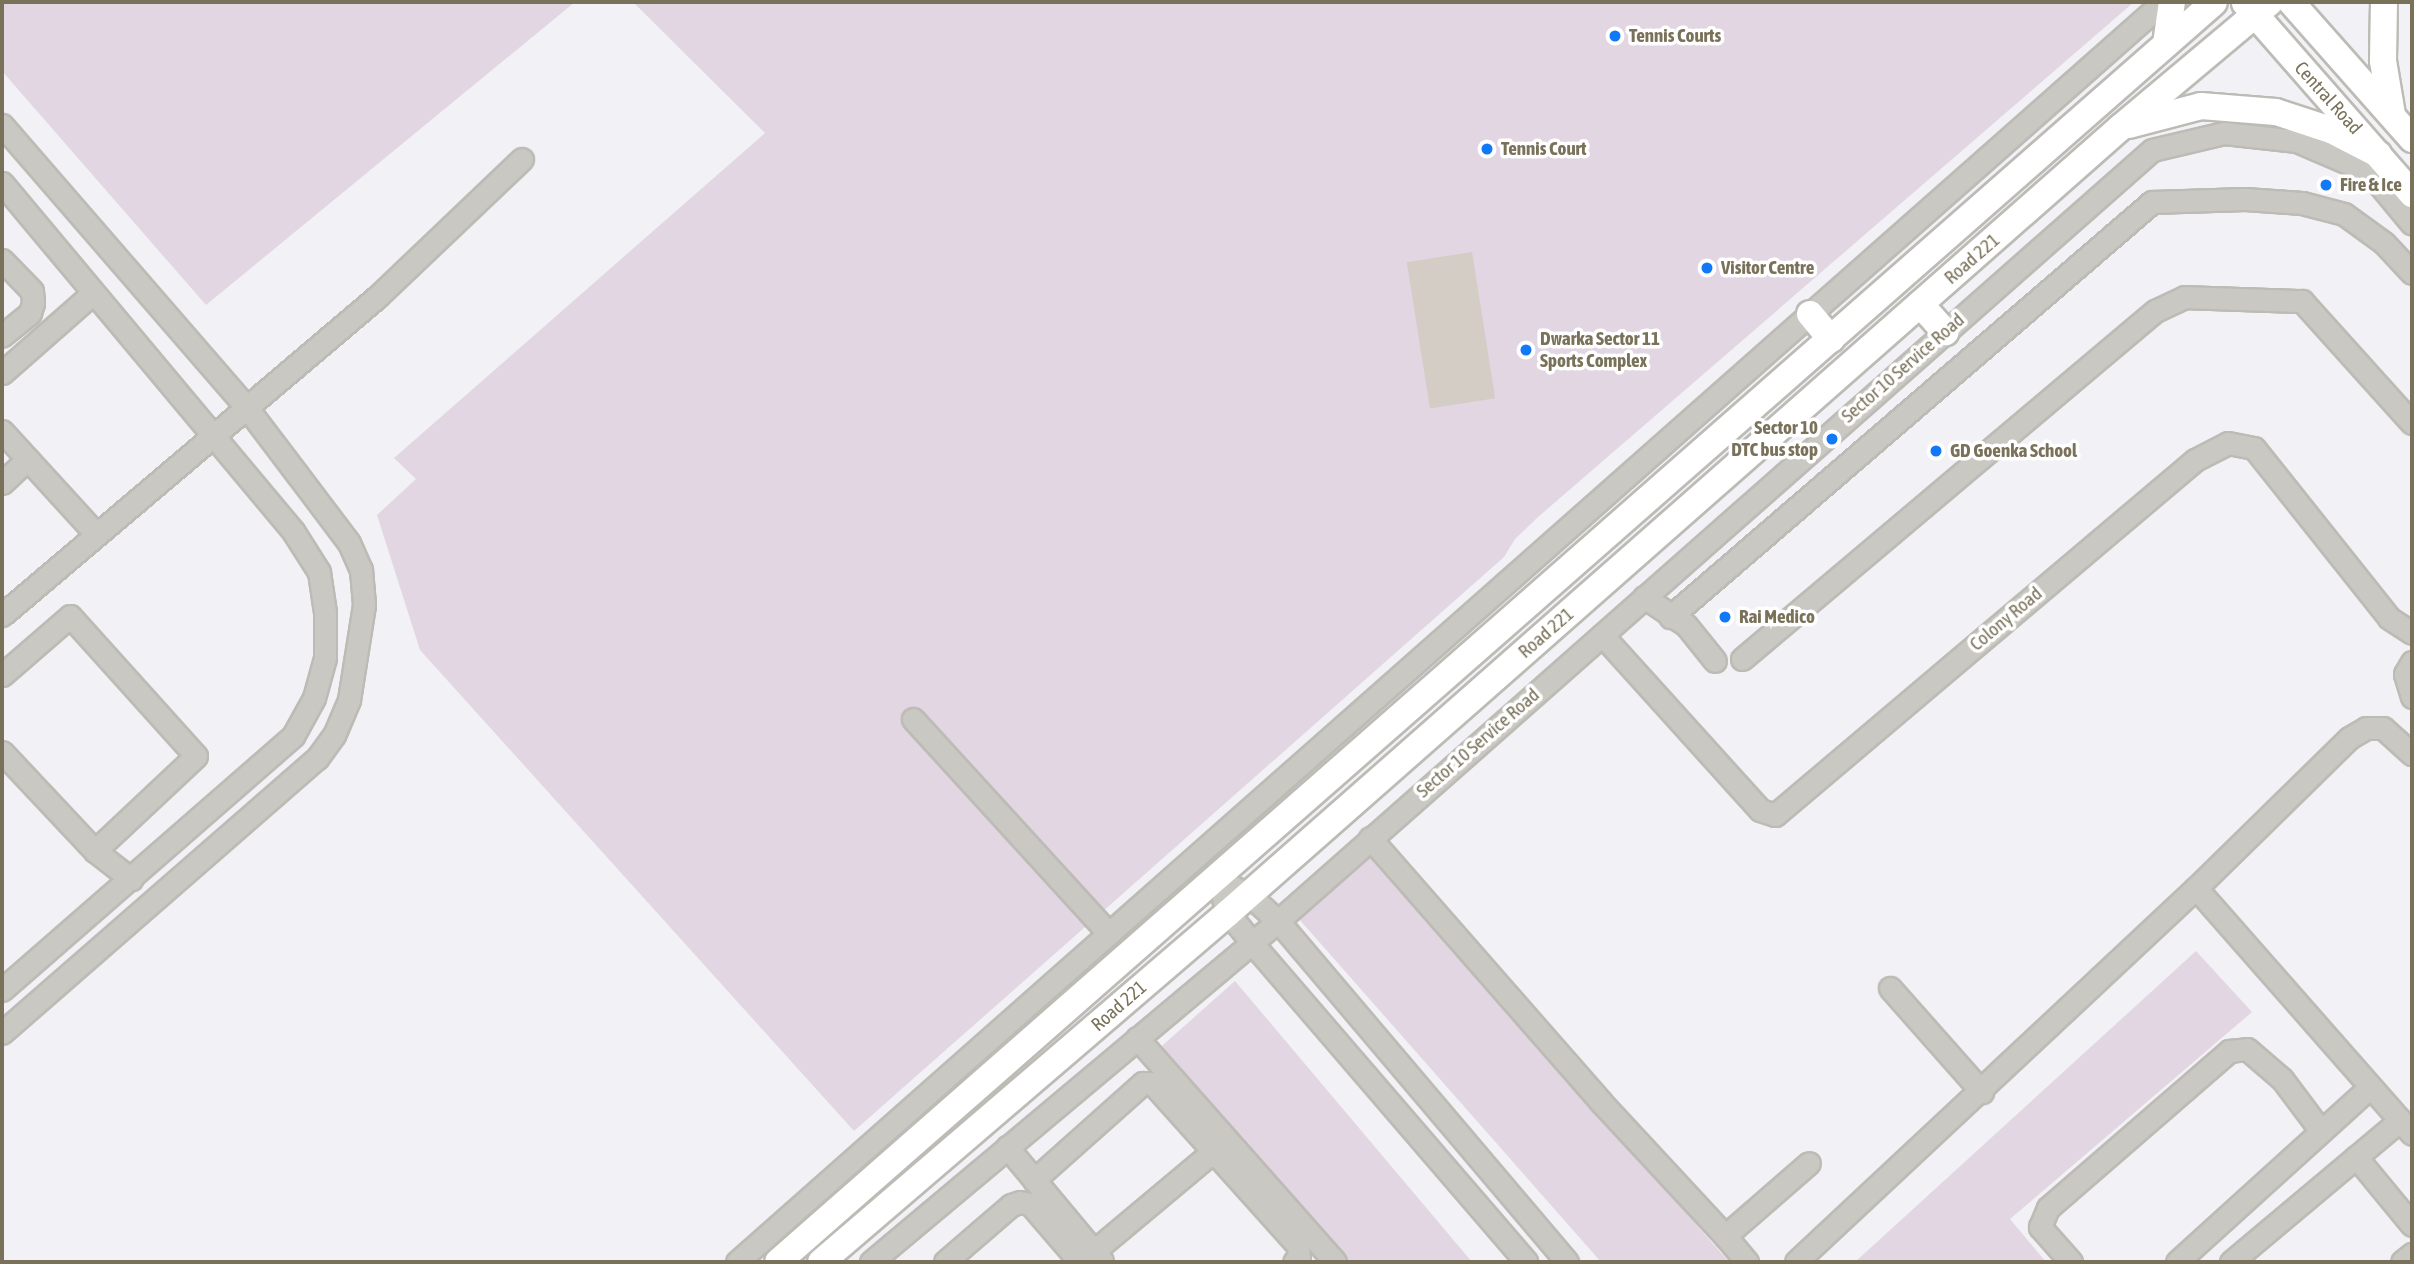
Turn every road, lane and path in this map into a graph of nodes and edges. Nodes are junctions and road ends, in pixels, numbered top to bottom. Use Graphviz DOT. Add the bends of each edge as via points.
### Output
graph roads {
  1 [pos="2163,2"];
  2 [pos="2172,2"];
  3 [pos="2214,2"];
  4 [pos="2291,2"];
  5 [pos="2384,2"];
  6 [pos="2256,6"];
  7 [pos="2166,44"];
  8 [pos="2393,116"];
  9 [pos="2,125"];
  10 [pos="2121,127"];
  11 [pos="2412,139"];
  12 [pos="2378,154"];
  13 [pos="522,159"];
  14 [pos="2,183"];
  15 [pos="2412,194"];
  16 [pos="2412,224"];
  17 [pos="2,260"];
  18 [pos="2412,273"];
  19 [pos="93,293"];
  20 [pos="1920,304"];
  21 [pos="1810,314"];
  22 [pos="1945,332"];
  23 [pos="2,336"];
  24 [pos="1831,339"];
  25 [pos="2,373"];
  26 [pos="247,408"];
  27 [pos="2412,423"];
  28 [pos="2,431"];
  29 [pos="212,435"];
  30 [pos="28,459"];
  31 [pos="2,483"];
  32 [pos="96,534"];
  33 [pos="1644,597"];
  34 [pos="2,615"];
  35 [pos="1670,617"];
  36 [pos="2412,633"];
  37 [pos="1602,635"];
  38 [pos="1742,659"];
  39 [pos="1715,661"];
  40 [pos="2412,662"];
  41 [pos="2,675"];
  42 [pos="2412,697"];
  43 [pos="913,719"];
  44 [pos="2,752"];
  45 [pos="2412,754"];
  46 [pos="1370,838"];
  47 [pos="95,851"];
  48 [pos="131,879"];
  49 [pos="1217,879"];
  50 [pos="2196,888"];
  51 [pos="1248,894"];
  52 [pos="1228,913"];
  53 [pos="1278,920"];
  54 [pos="1109,934"];
  55 [pos="1252,943"];
  56 [pos="1890,988"];
  57 [pos="2,990"];
  58 [pos="2,1033"];
  59 [pos="1137,1038"];
  60 [pos="2370,1087"];
  61 [pos="1982,1092"];
  62 [pos="2406,1127"];
  63 [pos="2321,1131"];
  64 [pos="1007,1147"];
  65 [pos="1215,1150"];
  66 [pos="2356,1157"];
  67 [pos="1809,1163"];
  68 [pos="1034,1180"];
  69 [pos="2412,1225"];
  70 [pos="1725,1236"];
  71 [pos="2412,1254"];
  72 [pos="1092,1259"];
  73 [pos="1332,1261"];
  74 [pos="737,1262"];
  75 [pos="778,1262"];
  76 [pos="821,1262"];
  77 [pos="872,1262"];
  78 [pos="945,1262"];
  79 [pos="1294,1262"];
  80 [pos="1526,1262"];
  81 [pos="1567,1262"];
  82 [pos="1748,1262"];
  83 [pos="1796,1262"];
  84 [pos="2071,1262"];
  85 [pos="2177,1262"];
  86 [pos="2231,1262"];
  87 [pos="2402,1262"];
  1 -- 21 [label="street"];
  2 -- 7 [label="main road"];
  3 -- 7 [label="main road, Road 221"];
  4 -- 8 [label="main road, Central Road"];
  5 -- 8 [label="main road" via="2383,61"];
  6 -- 10 [label="main road, Road 221"];
  6 -- 12 [label="main road, Central Road"];
  7 -- 24 [label="main road, Road 221"];
  8 -- 11 [label="main road, Central Road"];
  9 -- 26 [label="street"];
  10 -- 12 [label="main road" via="2200,106 2276,112 2331,130"];
  10 -- 20 [label="main road, Road 221"];
  12 -- 15 [label="main road, Central Road"];
  13 -- 26 [label="street" via="377,297"];
  14 -- 19 [label="street"];
  16 -- 22 [label="street, Sector 10 Service Road" via="2369,172 2297,141 2224,133 2152,149"];
  17 -- 23 [label="street" via="32,291 33,303 30,313"];
  18 -- 35 [label="street" via="2385,243 2344,214 2302,203 2245,199 2152,202"];
  19 -- 25 [label="street"];
  19 -- 29 [label="street"];
  20 -- 22 [label="main road"];
  20 -- 51 [label="main road, Road 221"];
  21 -- 24 [label="main road"];
  21 -- 54 [label="street"];
  22 -- 33 [label="street, Sector 10 Service Road"];
  24 -- 49 [label="main road, Road 221"];
  26 -- 29 [label="street"];
  26 -- 58 [label="street" via="349,543 361,570 364,605 349,700 334,735 317,758"];
  27 -- 38 [label="street" via="2302,301 2185,297 2155,311"];
  28 -- 30 [label="street"];
  29 -- 32 [label="street"];
  29 -- 48 [label="street" via="293,531 319,572 325,658 314,698 293,736"];
  30 -- 31 [label="street"];
  30 -- 32 [label="street"];
  32 -- 34 [label="street"];
  33 -- 35 [label="street"];
  33 -- 37 [label="street, Sector 10 Service Road"];
  35 -- 39 [label="street" via="1686,625"];
  36 -- 37 [label="street, Colony Road" via="2389,618 2254,448 2228,443 2195,460 1775,815 1760,810"];
  37 -- 46 [label="street, Sector 10 Service Road"];
  40 -- 42 [label="street" via="2405,674"];
  41 -- 47 [label="street" via="71,616 196,756"];
  43 -- 54 [label="street"];
  44 -- 47 [label="street"];
  45 -- 50 [label="street" via="2383,728 2367,728 2349,738"];
  46 -- 53 [label="street, Sector 10 Service Road"];
  46 -- 70 [label="street"];
  47 -- 48 [label="street"];
  48 -- 57 [label="street"];
  49 -- 51 [label="street"];
  49 -- 52 [label="street"];
  49 -- 75 [label="main road, Road 221"];
  50 -- 60 [label="street"];
  50 -- 61 [label="street"];
  51 -- 52 [label="main road, Road 221"];
  51 -- 53 [label="street"];
  52 -- 55 [label="street"];
  52 -- 76 [label="main road, Road 221"];
  53 -- 55 [label="street, Sector 10 Service Road"];
  53 -- 81 [label="street"];
  54 -- 74 [label="street"];
  55 -- 59 [label="street, Sector 10 Service Road"];
  55 -- 80 [label="street"];
  56 -- 61 [label="street"];
  59 -- 64 [label="street, Sector 10 Service Road"];
  59 -- 73 [label="street"];
  60 -- 62 [label="street"];
  60 -- 63 [label="street"];
  61 -- 83 [label="street"];
  62 -- 66 [label="street"];
  63 -- 84 [label="street" via="2281,1079 2247,1048 2229,1051 2048,1208 2040,1227"];
  63 -- 85 [label="street"];
  64 -- 68 [label="street"];
  64 -- 77 [label="street, Sector 10 Service Road"];
  65 -- 68 [label="street" via="1160,1086 1143,1083"];
  65 -- 72 [label="street"];
  65 -- 79 [label="street" via="1298,1246 1299,1258"];
  66 -- 69 [label="street"];
  66 -- 86 [label="street"];
  67 -- 70 [label="street"];
  68 -- 72 [label="street"];
  70 -- 82 [label="street"];
  71 -- 87 [label="street"];
  72 -- 78 [label="street" via="1030,1203 1020,1202"];
}
